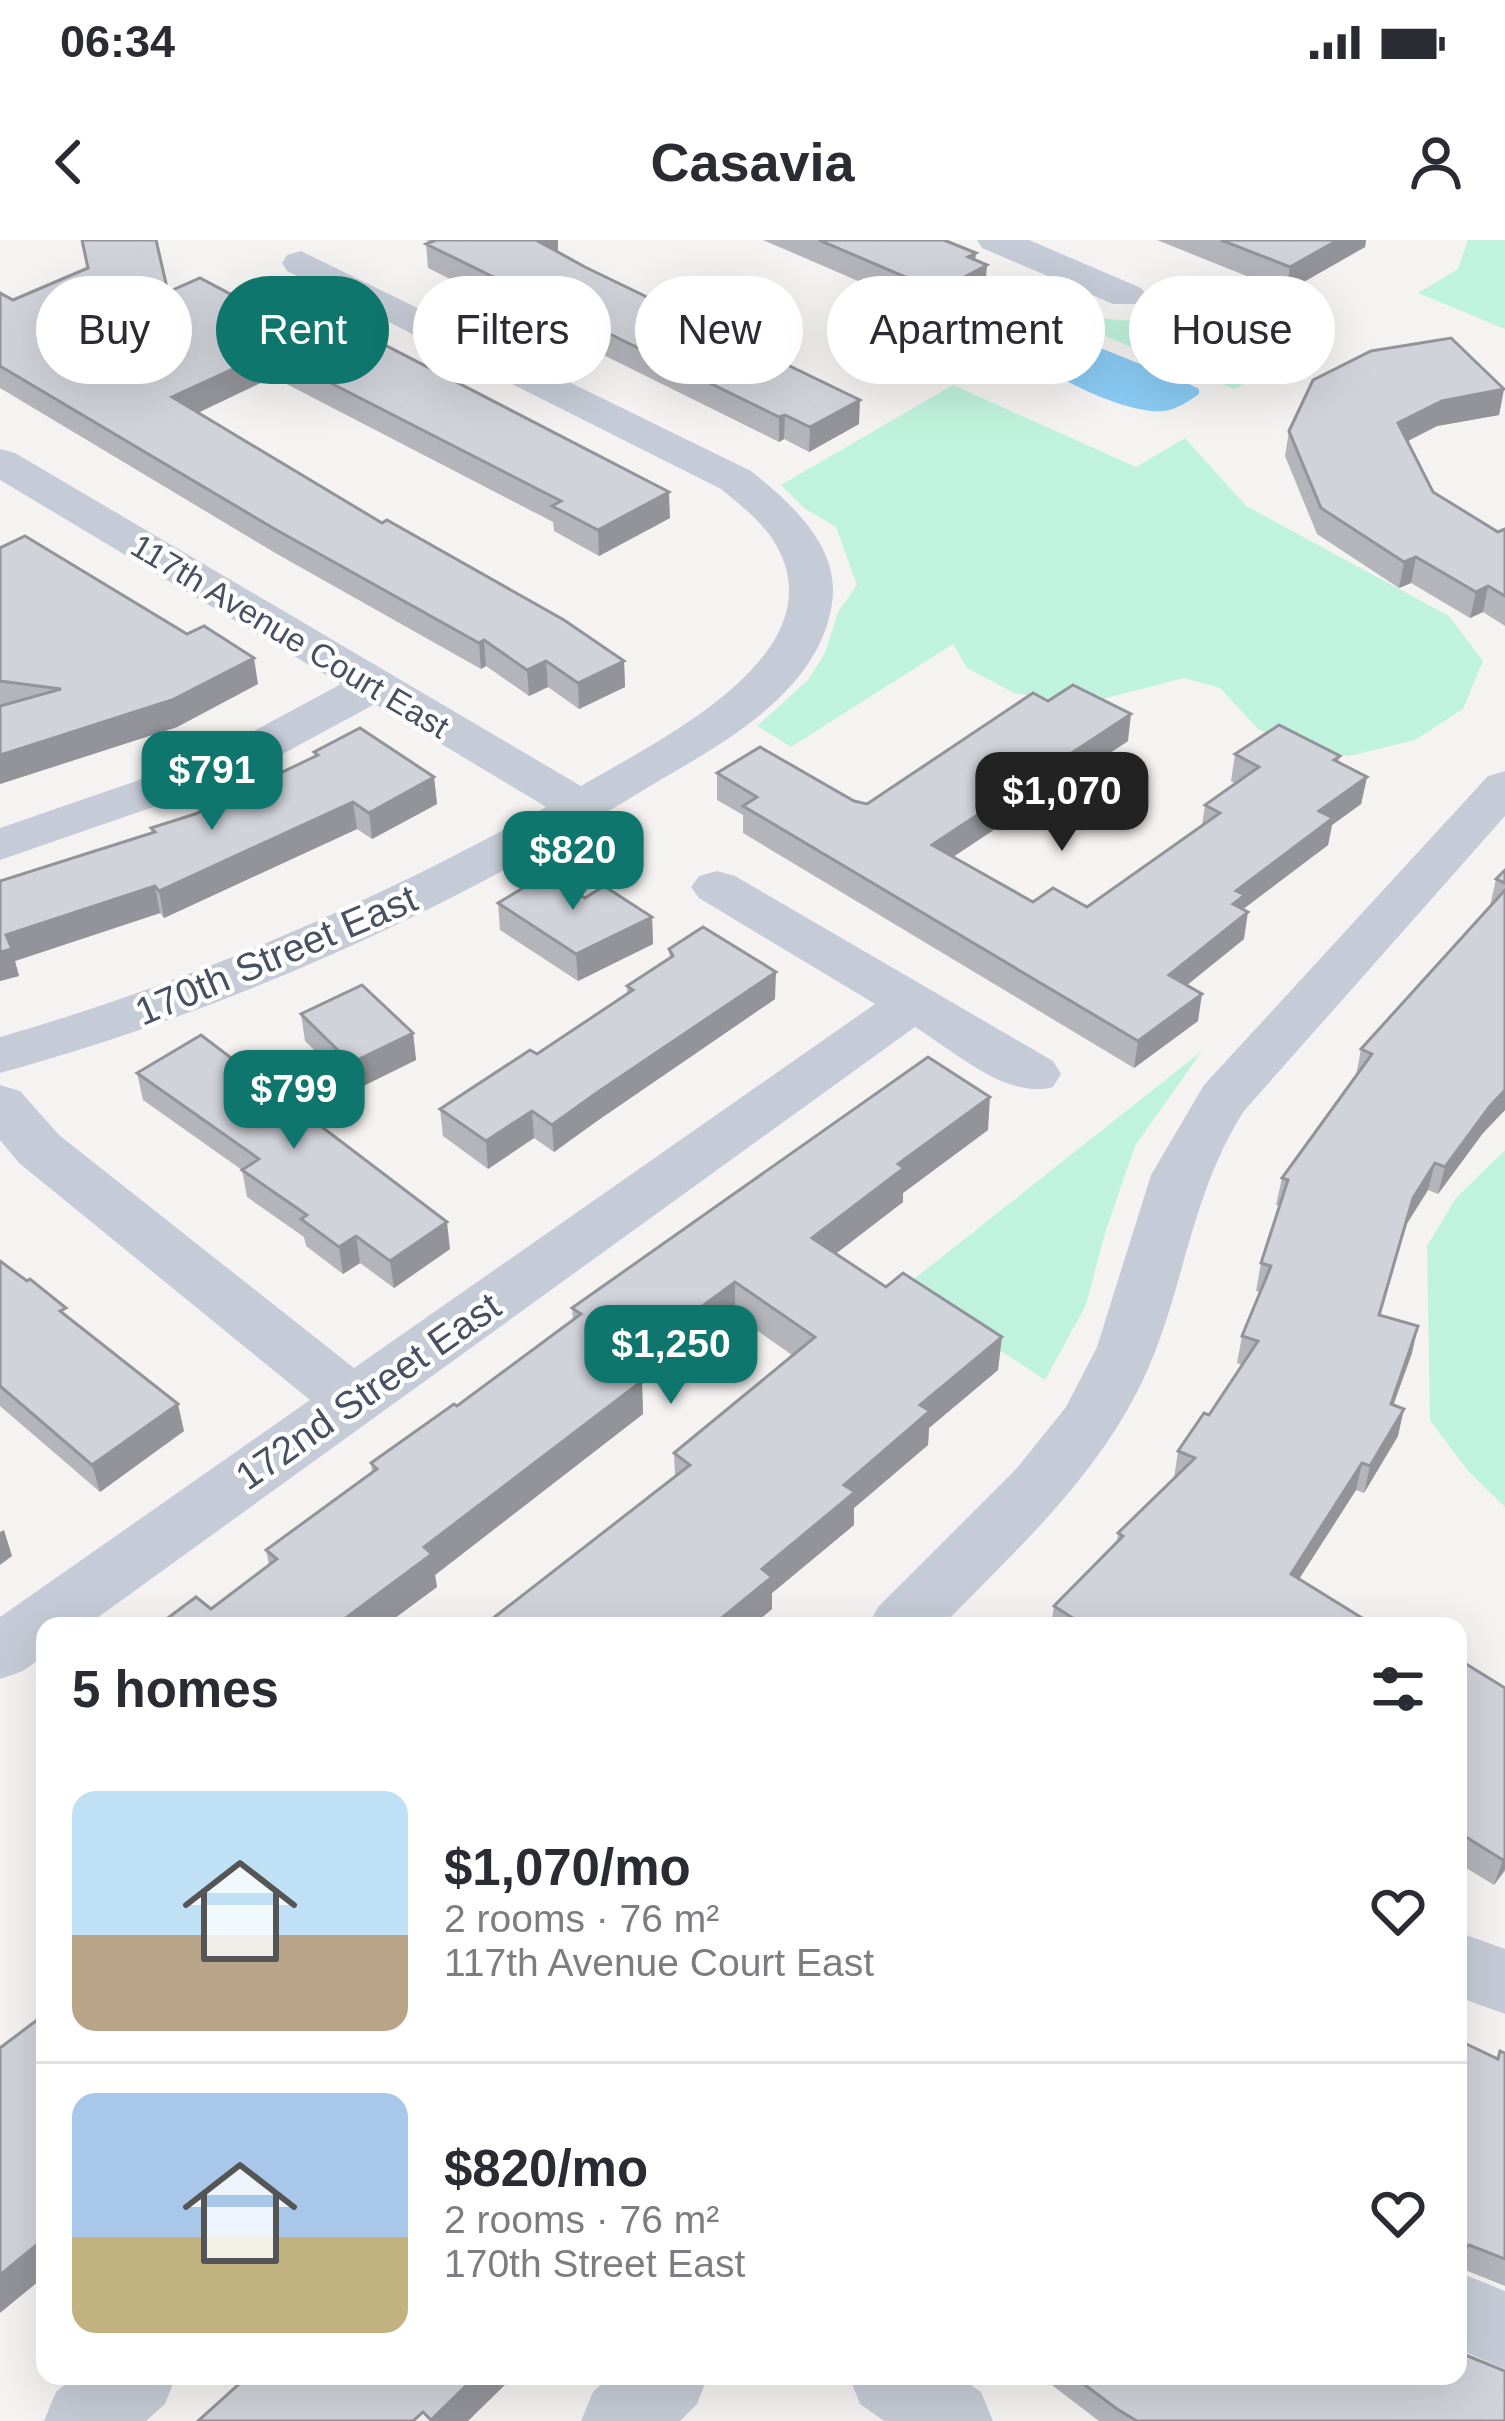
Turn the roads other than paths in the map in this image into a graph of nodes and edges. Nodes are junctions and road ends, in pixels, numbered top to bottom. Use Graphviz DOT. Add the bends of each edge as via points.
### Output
graph roads {
  1 [pos="996,240"];
  2 [pos="302,262"];
  3 [pos="1127,296"];
  4 [pos="8,477"];
  5 [pos="373,686"];
  6 [pos="1505,786"];
  7 [pos="582,808"];
  8 [pos="0,845"];
  9 [pos="717,887"];
  10 [pos="911,1004"];
  11 [pos="0,1055"];
  12 [pos="1034,1074"];
  13 [pos="0,1103"];
  14 [pos="353,1401"];
  15 [pos="49,1617"];
  16 [pos="910,1617"];
  17 [pos="36,1626"];
  18 [pos="0,1652"];
  19 [pos="1467,1967"];
  20 [pos="1505,1982"];
  21 [pos="1467,2314"];
  22 [pos="1505,2330"];
  23 [pos="126,2385"];
  24 [pos="659,2385"];
  25 [pos="902,2385"];
  26 [pos="85,2421"];
  27 [pos="622,2421"];
  28 [pos="952,2421"];
  1 -- 3 [label="street"];
  2 -- 7 [label="street, 170th Street East" via="736,480 779,514 806,558 805,622 765,686"];
  4 -- 5 [label="street, 117th Avenue Court East"];
  5 -- 7 [label="street, 117th Avenue Court East"];
  5 -- 8 [label="street" via="223,766"];
  6 -- 16 [label="street" via="1224,1098 1190,1149 1141,1315 1107,1393 1064,1456"];
  7 -- 11 [label="street, 170th Street East" via="307,951 206,992"];
  9 -- 10 [label="street"];
  10 -- 12 [label="street"];
  10 -- 14 [label="street, 172nd Street East"];
  13 -- 14 [label="street" via="38,1148"];
  14 -- 15 [label="street, 172nd Street East"];
  17 -- 18 [label="street, 172nd Street East"];
  19 -- 20 [label="street"];
  21 -- 22 [label="street"];
  23 -- 26 [label="street"];
  24 -- 27 [label="street"];
  25 -- 28 [label="street"];
}
